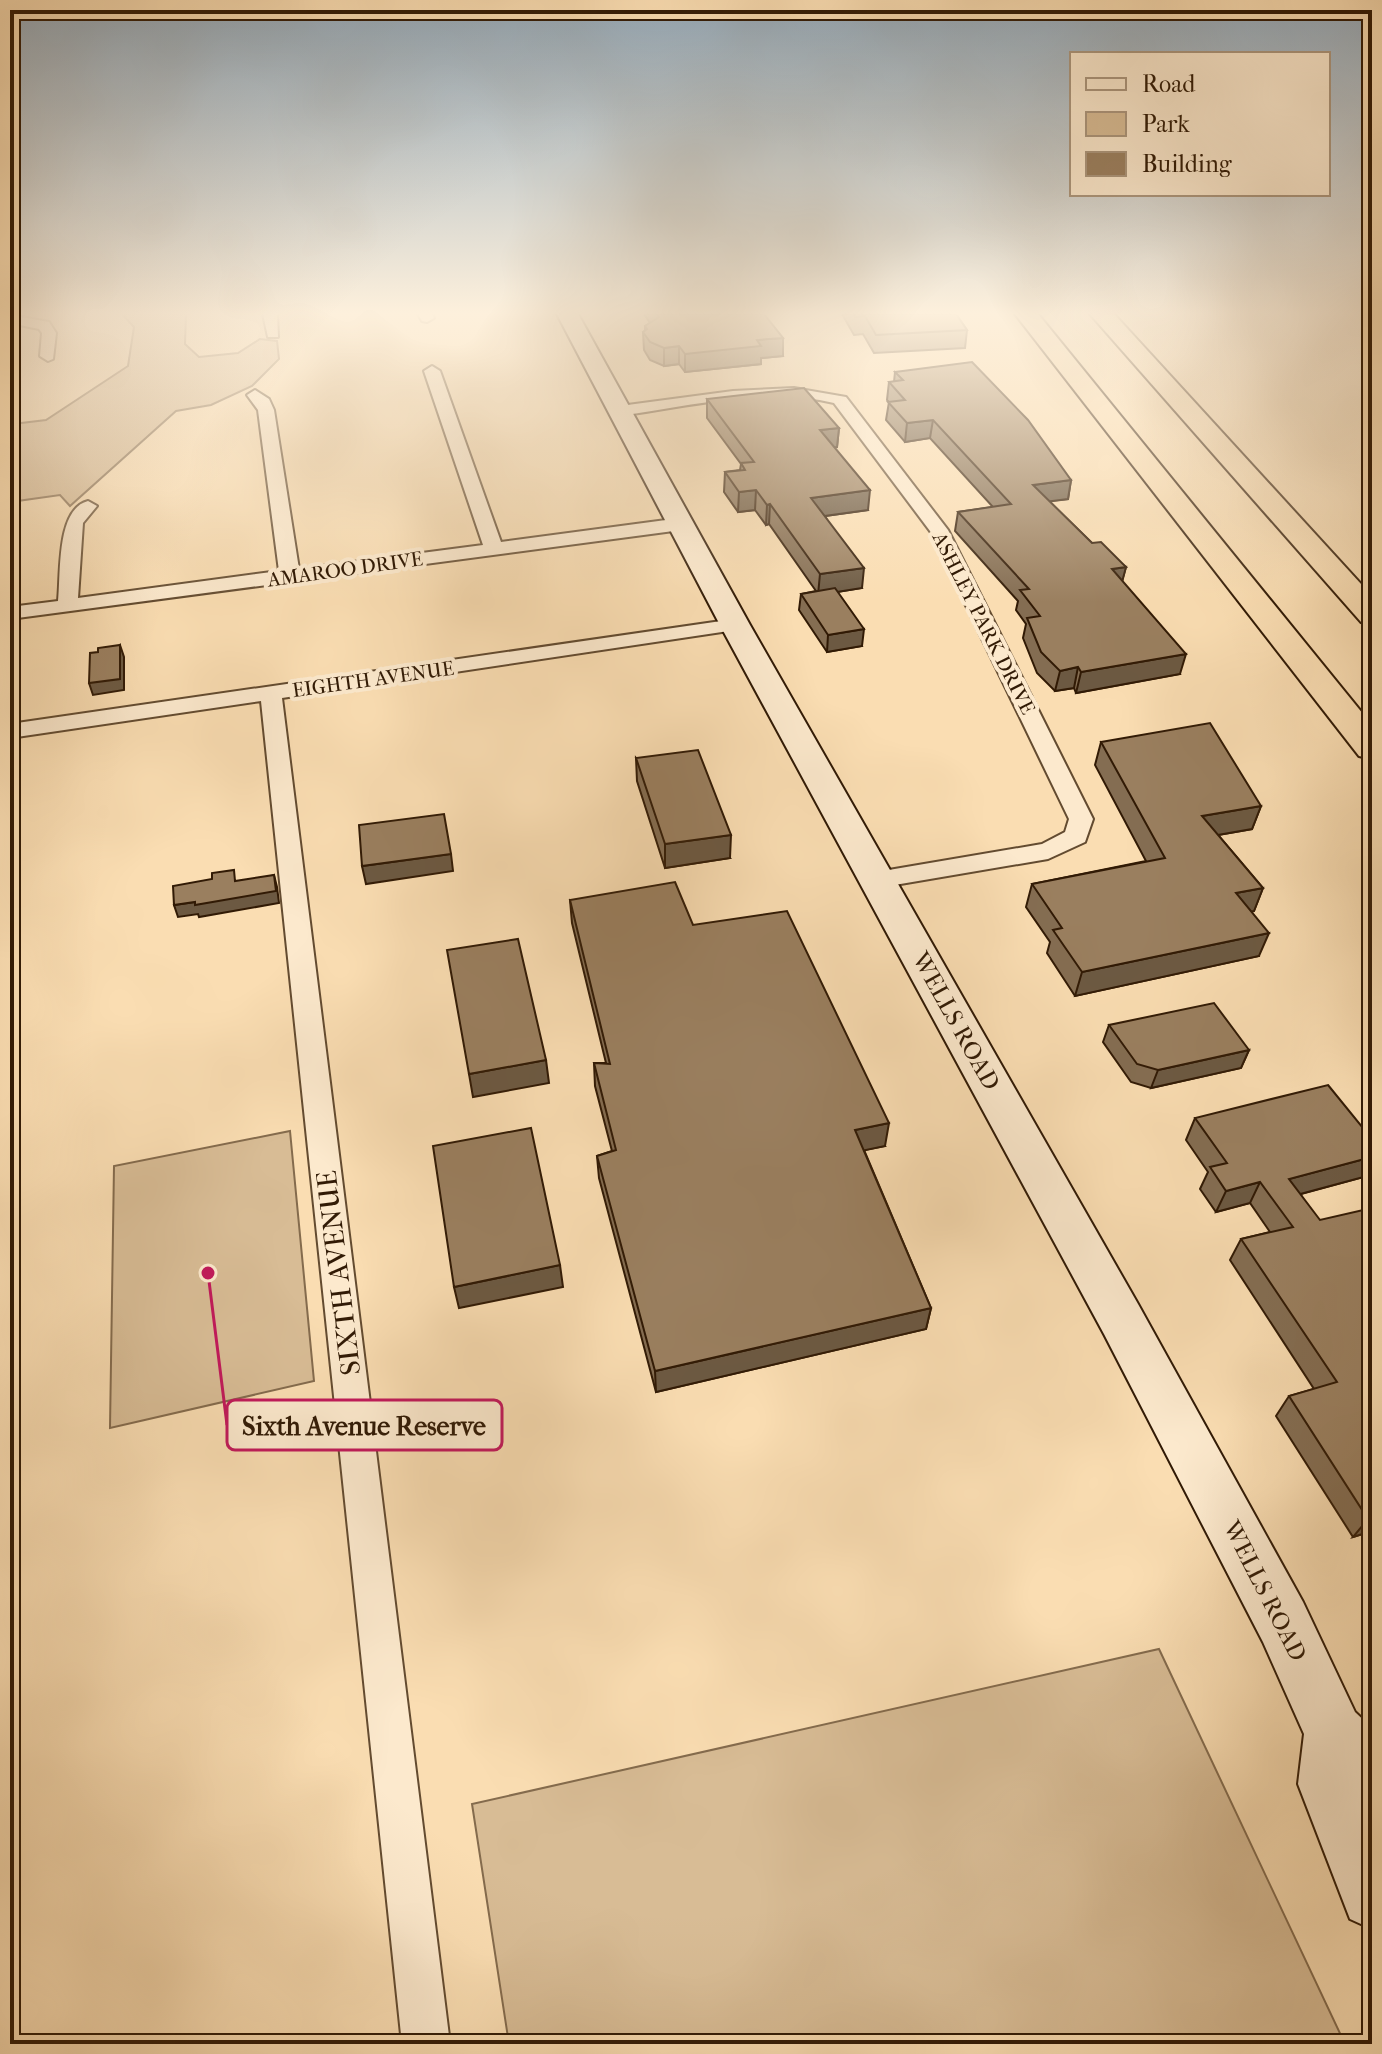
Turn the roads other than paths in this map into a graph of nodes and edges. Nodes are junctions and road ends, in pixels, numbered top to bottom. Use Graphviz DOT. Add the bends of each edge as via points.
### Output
graph roads {
  1 [pos="266,410"];
  2 [pos="446,410"];
  3 [pos="630,410"];
  4 [pos="848,410"];
  5 [pos="1103,410"];
  6 [pos="1187,410"];
  7 [pos="620,411"];
  8 [pos="88,506"];
  9 [pos="681,524"];
  10 [pos="494,549"];
  11 [pos="290,577"];
  12 [pos="68,605"];
  13 [pos="1262,609"];
  14 [pos="10,613"];
  15 [pos="1372,613"];
  16 [pos="735,625"];
  17 [pos="271,693"];
  18 [pos="10,731"];
  19 [pos="1372,748"];
  20 [pos="1372,785"];
  21 [pos="877,880"];
  22 [pos="1353,1751"];
  23 [pos="1372,1897"];
  24 [pos="426,2044"];
  1 -- 11 [label="street"];
  2 -- 10 [label="street"];
  3 -- 7 [label="street, ASHLEY PARK DRIVE"];
  4 -- 21 [label="street, ASHLEY PARK DRIVE" via="939,530 1081,819 1076,836 1048,851"];
  5 -- 13 [label="highway"];
  6 -- 15 [label="highway"];
  7 -- 9 [label="main road, WELLS ROAD"];
  8 -- 12 [label="street" via="74,522"];
  9 -- 10 [label="street, AMAROO DRIVE"];
  9 -- 16 [label="main road, WELLS ROAD"];
  10 -- 11 [label="street, AMAROO DRIVE"];
  11 -- 12 [label="street, AMAROO DRIVE"];
  12 -- 14 [label="street, AMAROO DRIVE"];
  13 -- 19 [label="highway"];
  13 -- 20 [label="highway"];
  16 -- 17 [label="street, EIGHTH AVENUE"];
  16 -- 21 [label="main road, WELLS ROAD"];
  17 -- 18 [label="street, EIGHTH AVENUE"];
  17 -- 24 [label="street, SIXTH AVENUE"];
  21 -- 22 [label="main road, WELLS ROAD"];
  22 -- 23 [label="main road, WELLS ROAD" via="1328,1784"];
}
